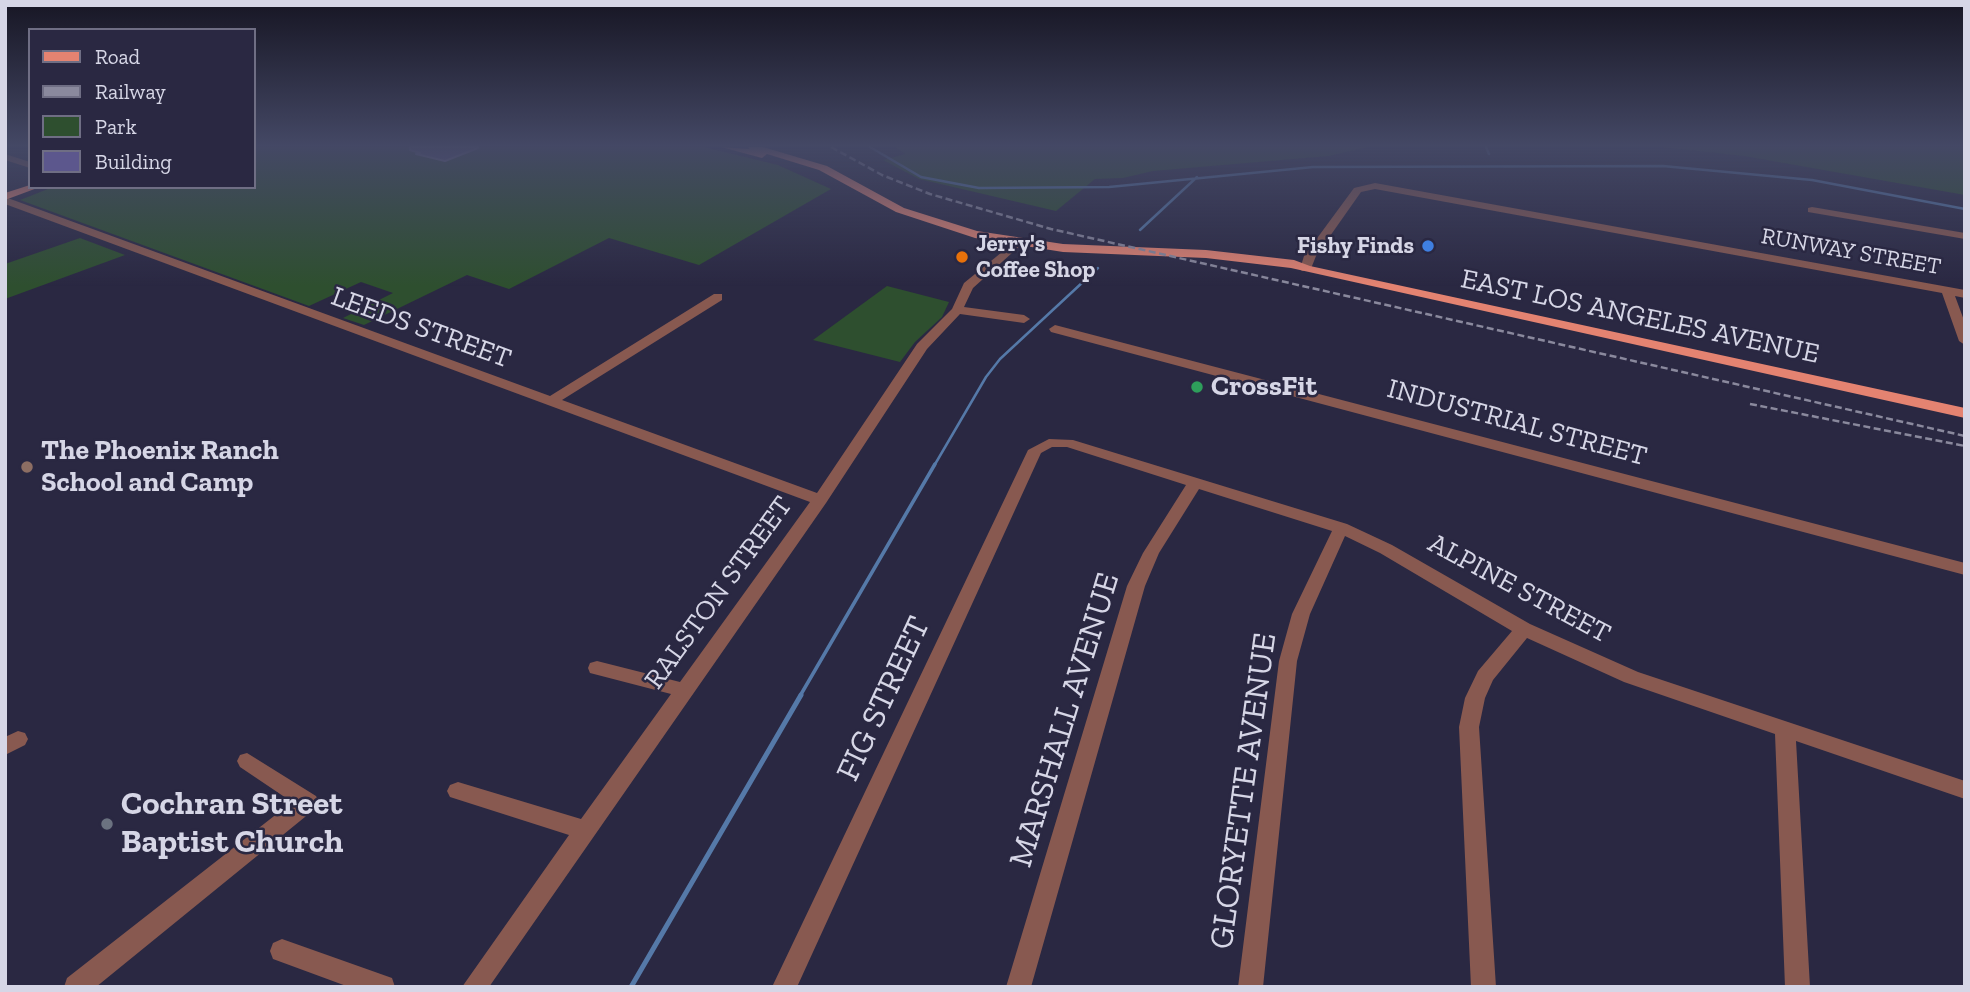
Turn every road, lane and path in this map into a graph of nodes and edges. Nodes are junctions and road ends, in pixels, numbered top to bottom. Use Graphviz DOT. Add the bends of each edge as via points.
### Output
graph roads {
  1 [pos="850,193"];
  2 [pos="871,193"];
  3 [pos="1356,193"];
  4 [pos="1418,193"];
  5 [pos="5,198"];
  6 [pos="1812,210"];
  7 [pos="1965,236"];
  8 [pos="1016,246"];
  9 [pos="1306,269"];
  10 [pos="1947,290"];
  11 [pos="1965,294"];
  12 [pos="718,297"];
  13 [pos="957,310"];
  14 [pos="1024,319"];
  15 [pos="1055,329"];
  16 [pos="1965,341"];
  17 [pos="550,402"];
  18 [pos="1965,413"];
  19 [pos="1046,444"];
  20 [pos="1195,482"];
  21 [pos="820,500"];
  22 [pos="1341,528"];
  23 [pos="1965,569"];
  24 [pos="1524,629"];
  25 [pos="597,668"];
  26 [pos="684,690"];
  27 [pos="1786,730"];
  28 [pos="247,761"];
  29 [pos="458,790"];
  30 [pos="1965,790"];
  31 [pos="585,830"];
  32 [pos="282,951"];
  33 [pos="76,987"];
  34 [pos="383,987"];
  35 [pos="474,987"];
  36 [pos="785,987"];
  37 [pos="1018,987"];
  38 [pos="1250,987"];
  39 [pos="1484,987"];
  40 [pos="1798,987"];
  1 -- 8 [label="main road, EAST LOS ANGELES AVENUE" via="909,223"];
  2 -- 8 [label="main road, EAST LOS ANGELES AVENUE" via="916,217"];
  3 -- 9 [label="street, RUNWAY STREET" via="1310,256"];
  4 -- 10 [label="street, RUNWAY STREET"];
  5 -- 17 [label="street, LEEDS STREET"];
  6 -- 7 [label="street"];
  8 -- 9 [label="main road, EAST LOS ANGELES AVENUE" via="1097,258"];
  8 -- 13 [label="street, RALSTON STREET" via="968,286"];
  9 -- 18 [label="main road, EAST LOS ANGELES AVENUE"];
  10 -- 11 [label="street, RUNWAY STREET"];
  10 -- 16 [label="street"];
  12 -- 17 [label="street"];
  13 -- 14 [label="street"];
  13 -- 21 [label="street, RALSTON STREET" via="922,347"];
  15 -- 23 [label="street, INDUSTRIAL STREET"];
  17 -- 21 [label="street, LEEDS STREET"];
  19 -- 20 [label="street, ALPINE STREET" via="1068,443"];
  19 -- 36 [label="street, FIG STREET" via="1035,450"];
  20 -- 22 [label="street, ALPINE STREET"];
  20 -- 37 [label="street, MARSHALL AVENUE" via="1136,586"];
  21 -- 26 [label="street, RALSTON STREET"];
  22 -- 24 [label="street, ALPINE STREET"];
  22 -- 38 [label="street, GLORYETTE AVENUE" via="1301,614 1288,661"];
  24 -- 27 [label="street, ALPINE STREET" via="1631,677"];
  24 -- 39 [label="street" via="1485,676 1469,727"];
  25 -- 26 [label="street"];
  26 -- 31 [label="street, RALSTON STREET"];
  27 -- 30 [label="street, ALPINE STREET"];
  27 -- 40 [label="street"];
  28 -- 33 [label="street" via="308,802"];
  29 -- 31 [label="street"];
  31 -- 35 [label="street, RALSTON STREET"];
  32 -- 34 [label="street"];
}
